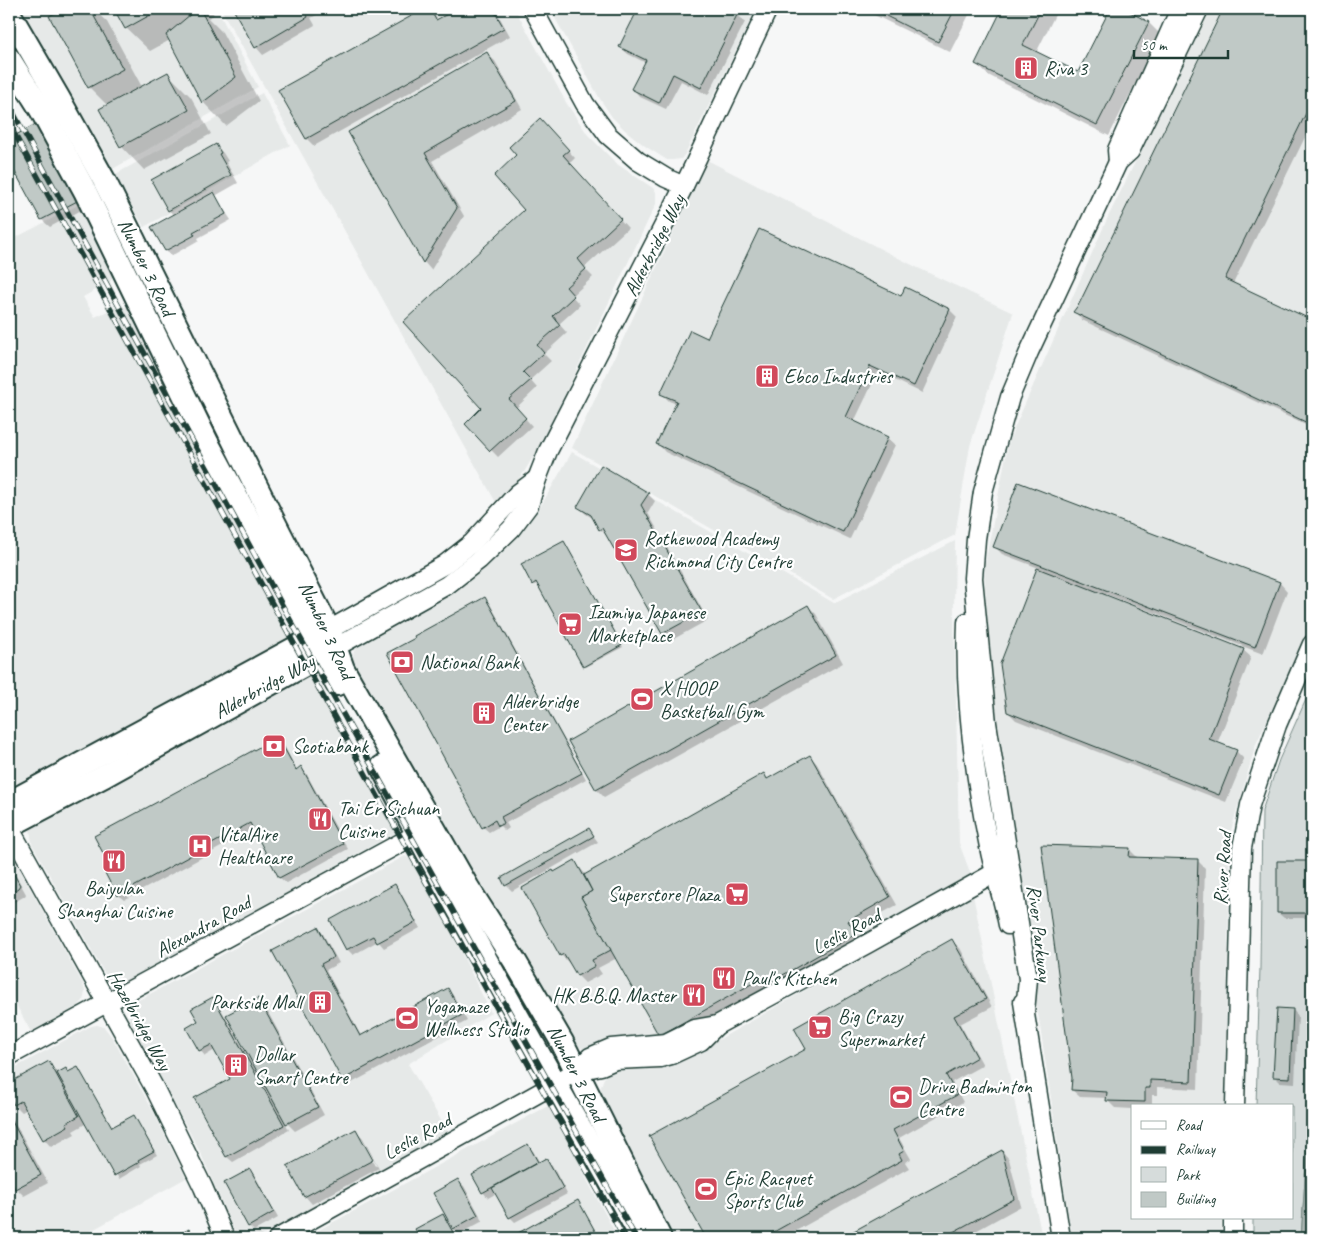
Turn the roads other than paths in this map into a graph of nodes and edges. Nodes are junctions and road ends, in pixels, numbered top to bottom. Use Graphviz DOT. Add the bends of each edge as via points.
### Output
graph roads {
  1 [pos="533,9"];
  2 [pos="768,9"];
  3 [pos="1180,9"];
  4 [pos="1199,9"];
  5 [pos="9,13"];
  6 [pos="9,59"];
  7 [pos="1118,162"];
  8 [pos="684,186"];
  9 [pos="973,578"];
  10 [pos="325,642"];
  11 [pos="1312,644"];
  12 [pos="980,653"];
  13 [pos="9,803"];
  14 [pos="9,826"];
  15 [pos="417,834"];
  16 [pos="994,873"];
  17 [pos="106,1003"];
  18 [pos="1025,1012"];
  19 [pos="9,1056"];
  20 [pos="576,1071"];
  21 [pos="555,1084"];
  22 [pos="1235,1104"];
  23 [pos="1233,1220"];
  24 [pos="224,1238"];
  25 [pos="278,1238"];
  26 [pos="642,1238"];
  27 [pos="660,1238"];
  28 [pos="1062,1238"];
  29 [pos="1233,1238"];
  1 -- 8 [label="street" via="586,104 608,135 638,161"];
  2 -- 8 [label="street, Alderbridge Way"];
  3 -- 7 [label="street" via="1117,150"];
  4 -- 7 [label="street" via="1130,151"];
  5 -- 10 [label="main road, Number 3 Road" via="104,180 272,518"];
  6 -- 10 [label="main road, Number 3 Road" via="85,191 208,444"];
  7 -- 9 [label="street" via="1010,397 983,492"];
  8 -- 10 [label="street, Alderbridge Way" via="548,451 537,479 517,494 472,543 444,565"];
  9 -- 12 [label="street, River Parkway"];
  9 -- 16 [label="street, River Parkway" via="966,625 972,755"];
  10 -- 13 [label="main road, Alderbridge Way"];
  10 -- 14 [label="main road, Alderbridge Way" via="95,780"];
  10 -- 15 [label="main road, Number 3 Road"];
  10 -- 20 [label="main road, Number 3 Road" via="344,669 468,888 544,1010"];
  11 -- 22 [label="street, River Road" via="1250,805 1242,848"];
  12 -- 16 [label="street" via="979,725 1000,859"];
  12 -- 18 [label="street, River Parkway" via="991,752 1028,979"];
  14 -- 17 [label="street, Hazelbridge Way"];
  15 -- 17 [label="street, Alexandra Road"];
  15 -- 21 [label="main road, Number 3 Road"];
  16 -- 18 [label="street, River Parkway" via="1005,909"];
  16 -- 20 [label="street, Leslie Road" via="716,1025 694,1030 666,1043 611,1048 590,1057"];
  17 -- 19 [label="street, Alexandra Road"];
  17 -- 24 [label="street, Hazelbridge Way" via="155,1089"];
  18 -- 28 [label="street"];
  20 -- 21 [label="street, Leslie Road"];
  20 -- 27 [label="main road, Number 3 Road"];
  21 -- 25 [label="street, Leslie Road"];
  21 -- 26 [label="main road, Number 3 Road"];
  23 -- 29 [label="street"];
}
